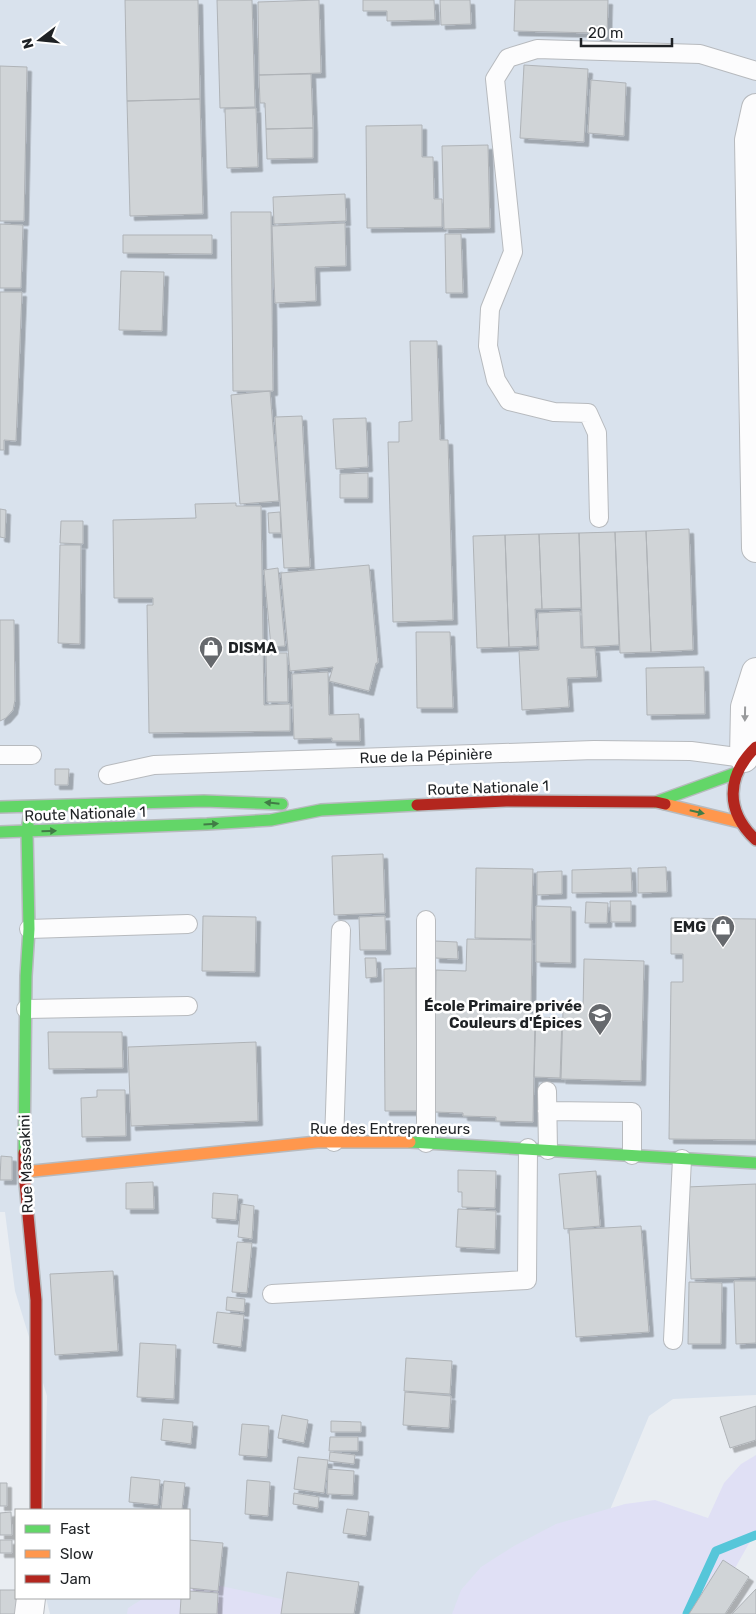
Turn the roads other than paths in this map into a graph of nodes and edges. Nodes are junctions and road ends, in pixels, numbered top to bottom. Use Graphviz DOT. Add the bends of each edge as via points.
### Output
graph roads {
  1 [pos="756,71"];
  2 [pos="756,108"];
  3 [pos="599,518"];
  4 [pos="756,548"];
  5 [pos="756,672"];
  6 [pos="0,755"];
  7 [pos="32,755"];
  8 [pos="746,759"];
  9 [pos="108,775"];
  10 [pos="656,802"];
  11 [pos="0,806"];
  12 [pos="321,810"];
  13 [pos="29,817"];
  14 [pos="739,822"];
  15 [pos="27,831"];
  16 [pos="0,832"];
  17 [pos="756,840"];
  18 [pos="426,920"];
  19 [pos="188,924"];
  20 [pos="29,929"];
  21 [pos="341,930"];
  22 [pos="188,1006"];
  23 [pos="26,1009"];
  24 [pos="547,1091"];
  25 [pos="547,1111"];
  26 [pos="334,1142"];
  27 [pos="426,1142"];
  28 [pos="528,1148"];
  29 [pos="548,1150"];
  30 [pos="632,1155"];
  31 [pos="682,1159"];
  32 [pos="756,1164"];
  33 [pos="24,1172"];
  34 [pos="272,1294"];
  35 [pos="673,1340"];
  36 [pos="36,1509"];
  37 [pos="31,1599"];
  38 [pos="29,1614"];
  1 -- 3 [label="lane" via="700,54 537,49 508,58 495,79 513,252 490,308 488,346 496,380 510,401 554,412 588,413 597,433"];
  2 -- 4 [label="street" via="750,140"];
  5 -- 8 [label="street, one-way" via="745,707"];
  6 -- 7 [label="lane"];
  8 -- 9 [label="lane, Rue de la Pépinière" via="691,752 594,750 154,765"];
  8 -- 10 [label="street, Route Nationale 1"];
  8 -- 14 [label="street" via="733,789"];
  10 -- 12 [label="street, Route Nationale 1" via="506,801"];
  10 -- 14 [label="street, Route Nationale 1, one-way"];
  12 -- 11 [label="street, Route Nationale 1, one-way" via="269,803 204,801"];
  15 -- 12 [label="street, Route Nationale 1, one-way" via="271,820"];
  13 -- 15 [label="street, Rue Massakini"];
  14 -- 17 [label="street"];
  15 -- 16 [label="street, Route Nationale 1"];
  15 -- 20 [label="street, Rue Massakini"];
  18 -- 27 [label="lane"];
  19 -- 20 [label="lane"];
  20 -- 23 [label="street, Rue Massakini"];
  21 -- 26 [label="lane"];
  22 -- 23 [label="lane"];
  23 -- 33 [label="street, Rue Massakini"];
  24 -- 25 [label="lane"];
  25 -- 29 [label="lane"];
  25 -- 30 [label="lane" via="632,1112"];
  26 -- 27 [label="street, Rue des Entrepreneurs"];
  26 -- 33 [label="street, Rue des Entrepreneurs"];
  27 -- 28 [label="street, Rue des Entrepreneurs"];
  28 -- 29 [label="street, Rue des Entrepreneurs"];
  28 -- 34 [label="lane" via="527,1280"];
  29 -- 30 [label="street, Rue des Entrepreneurs"];
  30 -- 31 [label="street, Rue des Entrepreneurs"];
  31 -- 32 [label="street, Rue des Entrepreneurs"];
  31 -- 35 [label="lane"];
  33 -- 36 [label="street, Rue Massakini" via="36,1300"];
  37 -- 38 [label="street"];
}
